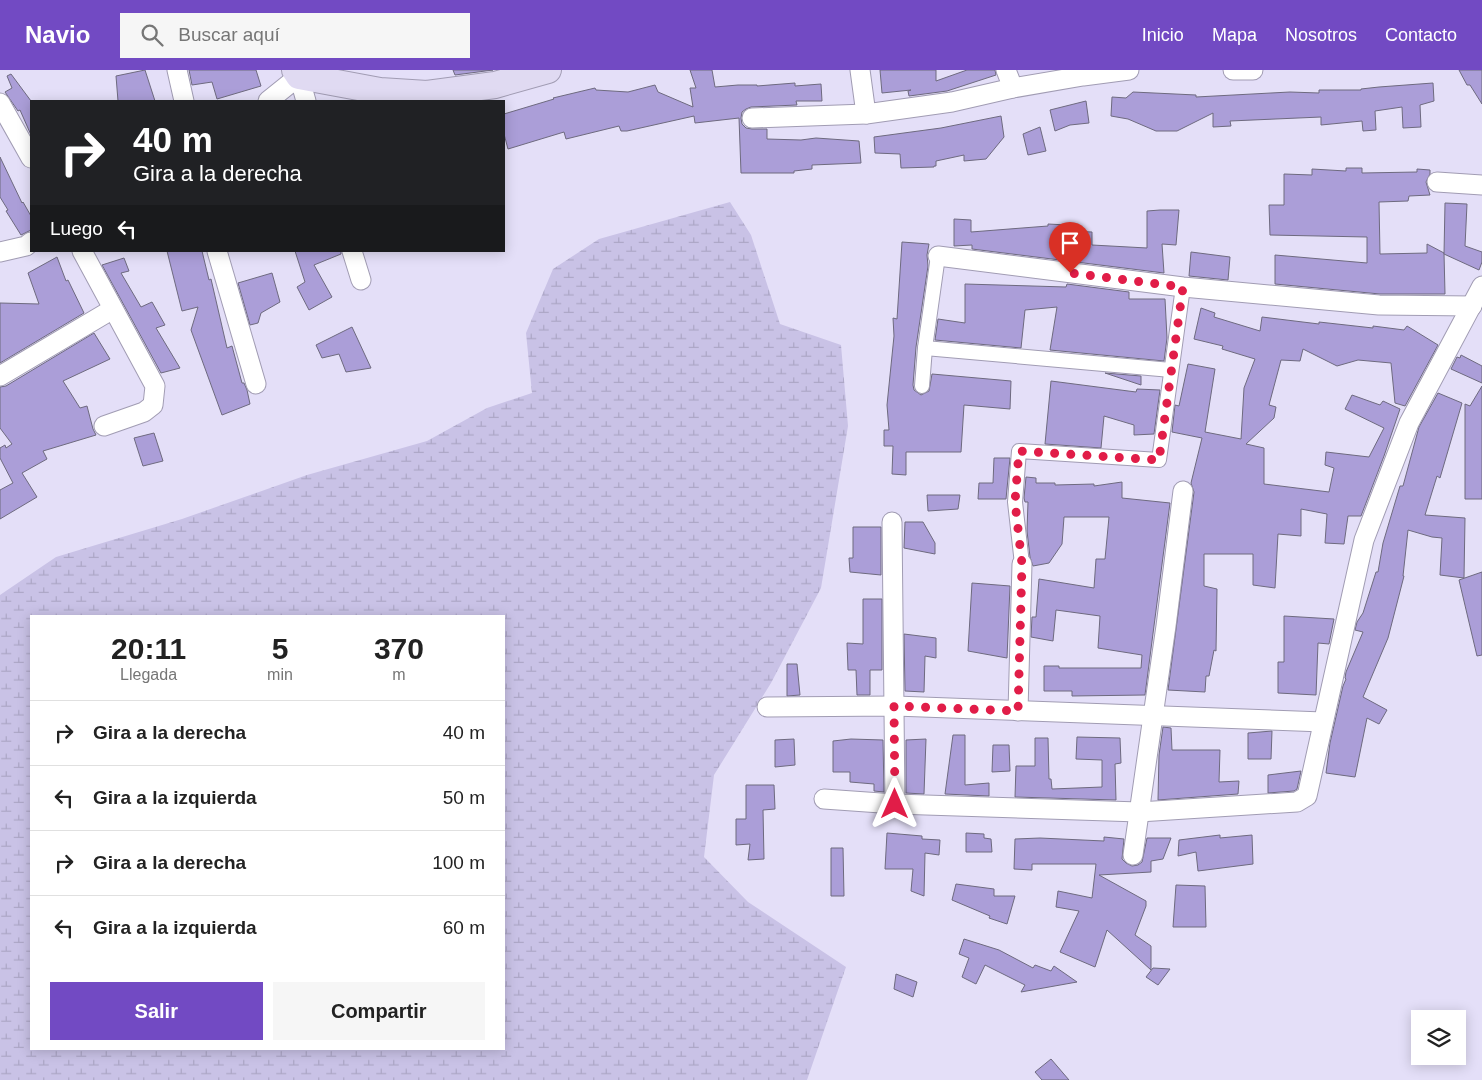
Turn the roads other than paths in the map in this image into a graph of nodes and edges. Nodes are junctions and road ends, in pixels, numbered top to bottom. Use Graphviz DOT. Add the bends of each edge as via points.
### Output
graph roads {
  1 [pos="176,70"];
  2 [pos="548,70"];
  3 [pos="860,70"];
  4 [pos="1006,70"];
  5 [pos="1130,70"];
  6 [pos="1233,70"];
  7 [pos="1253,70"];
  8 [pos="297,73"];
  9 [pos="1013,88"];
  10 [pos="184,100"];
  11 [pos="269,100"];
  12 [pos="306,100"];
  13 [pos="0,103"];
  14 [pos="866,114"];
  15 [pos="752,118"];
  16 [pos="30,156"];
  17 [pos="1437,182"];
  18 [pos="1482,185"];
  19 [pos="30,243"];
  20 [pos="0,252"];
  21 [pos="83,252"];
  22 [pos="217,252"];
  23 [pos="352,252"];
  24 [pos="938,256"];
  25 [pos="361,280"];
  26 [pos="1482,286"];
  27 [pos="1183,287"];
  28 [pos="1472,306"];
  29 [pos="113,309"];
  30 [pos="925,348"];
  31 [pos="1171,370"];
  32 [pos="0,376"];
  33 [pos="256,384"];
  34 [pos="922,386"];
  35 [pos="104,426"];
  36 [pos="1183,491"];
  37 [pos="892,522"];
  38 [pos="1022,564"];
  39 [pos="894,706"];
  40 [pos="767,707"];
  41 [pos="1018,711"];
  42 [pos="1153,717"];
  43 [pos="1323,722"];
  44 [pos="824,799"];
  45 [pos="895,804"];
  46 [pos="1139,812"];
  47 [pos="1133,855"];
  1 -- 10 [label="street"];
  2 -- 8 [label="main road" via="495,85 427,94 380,91"];
  3 -- 14 [label="street"];
  4 -- 9 [label="street"];
  5 -- 9 [label="street"];
  6 -- 7 [label="street"];
  8 -- 11 [label="street"];
  8 -- 12 [label="street"];
  9 -- 14 [label="street" via="952,102"];
  13 -- 16 [label="street"];
  14 -- 15 [label="street"];
  17 -- 18 [label="street"];
  19 -- 20 [label="street"];
  21 -- 29 [label="street"];
  22 -- 33 [label="street"];
  23 -- 25 [label="street"];
  24 -- 27 [label="street"];
  24 -- 30 [label="street"];
  26 -- 28 [label="street"];
  27 -- 28 [label="street" via="1379,305"];
  27 -- 31 [label="street"];
  28 -- 43 [label="street" via="1409,423 1364,540"];
  29 -- 32 [label="street"];
  29 -- 35 [label="street" via="154,386 154,398 153,406 144,412"];
  30 -- 31 [label="street"];
  30 -- 34 [label="street"];
  31 -- 38 [label="street" via="1159,460 1019,451 1015,502"];
  36 -- 42 [label="street"];
  37 -- 39 [label="street"];
  38 -- 41 [label="street"];
  39 -- 40 [label="street"];
  39 -- 41 [label="street"];
  39 -- 45 [label="street"];
  41 -- 42 [label="street"];
  42 -- 43 [label="street"];
  42 -- 46 [label="street"];
  43 -- 46 [label="street" via="1307,796 1303,800"];
  44 -- 45 [label="street"];
  45 -- 46 [label="street"];
  46 -- 47 [label="street"];
}
